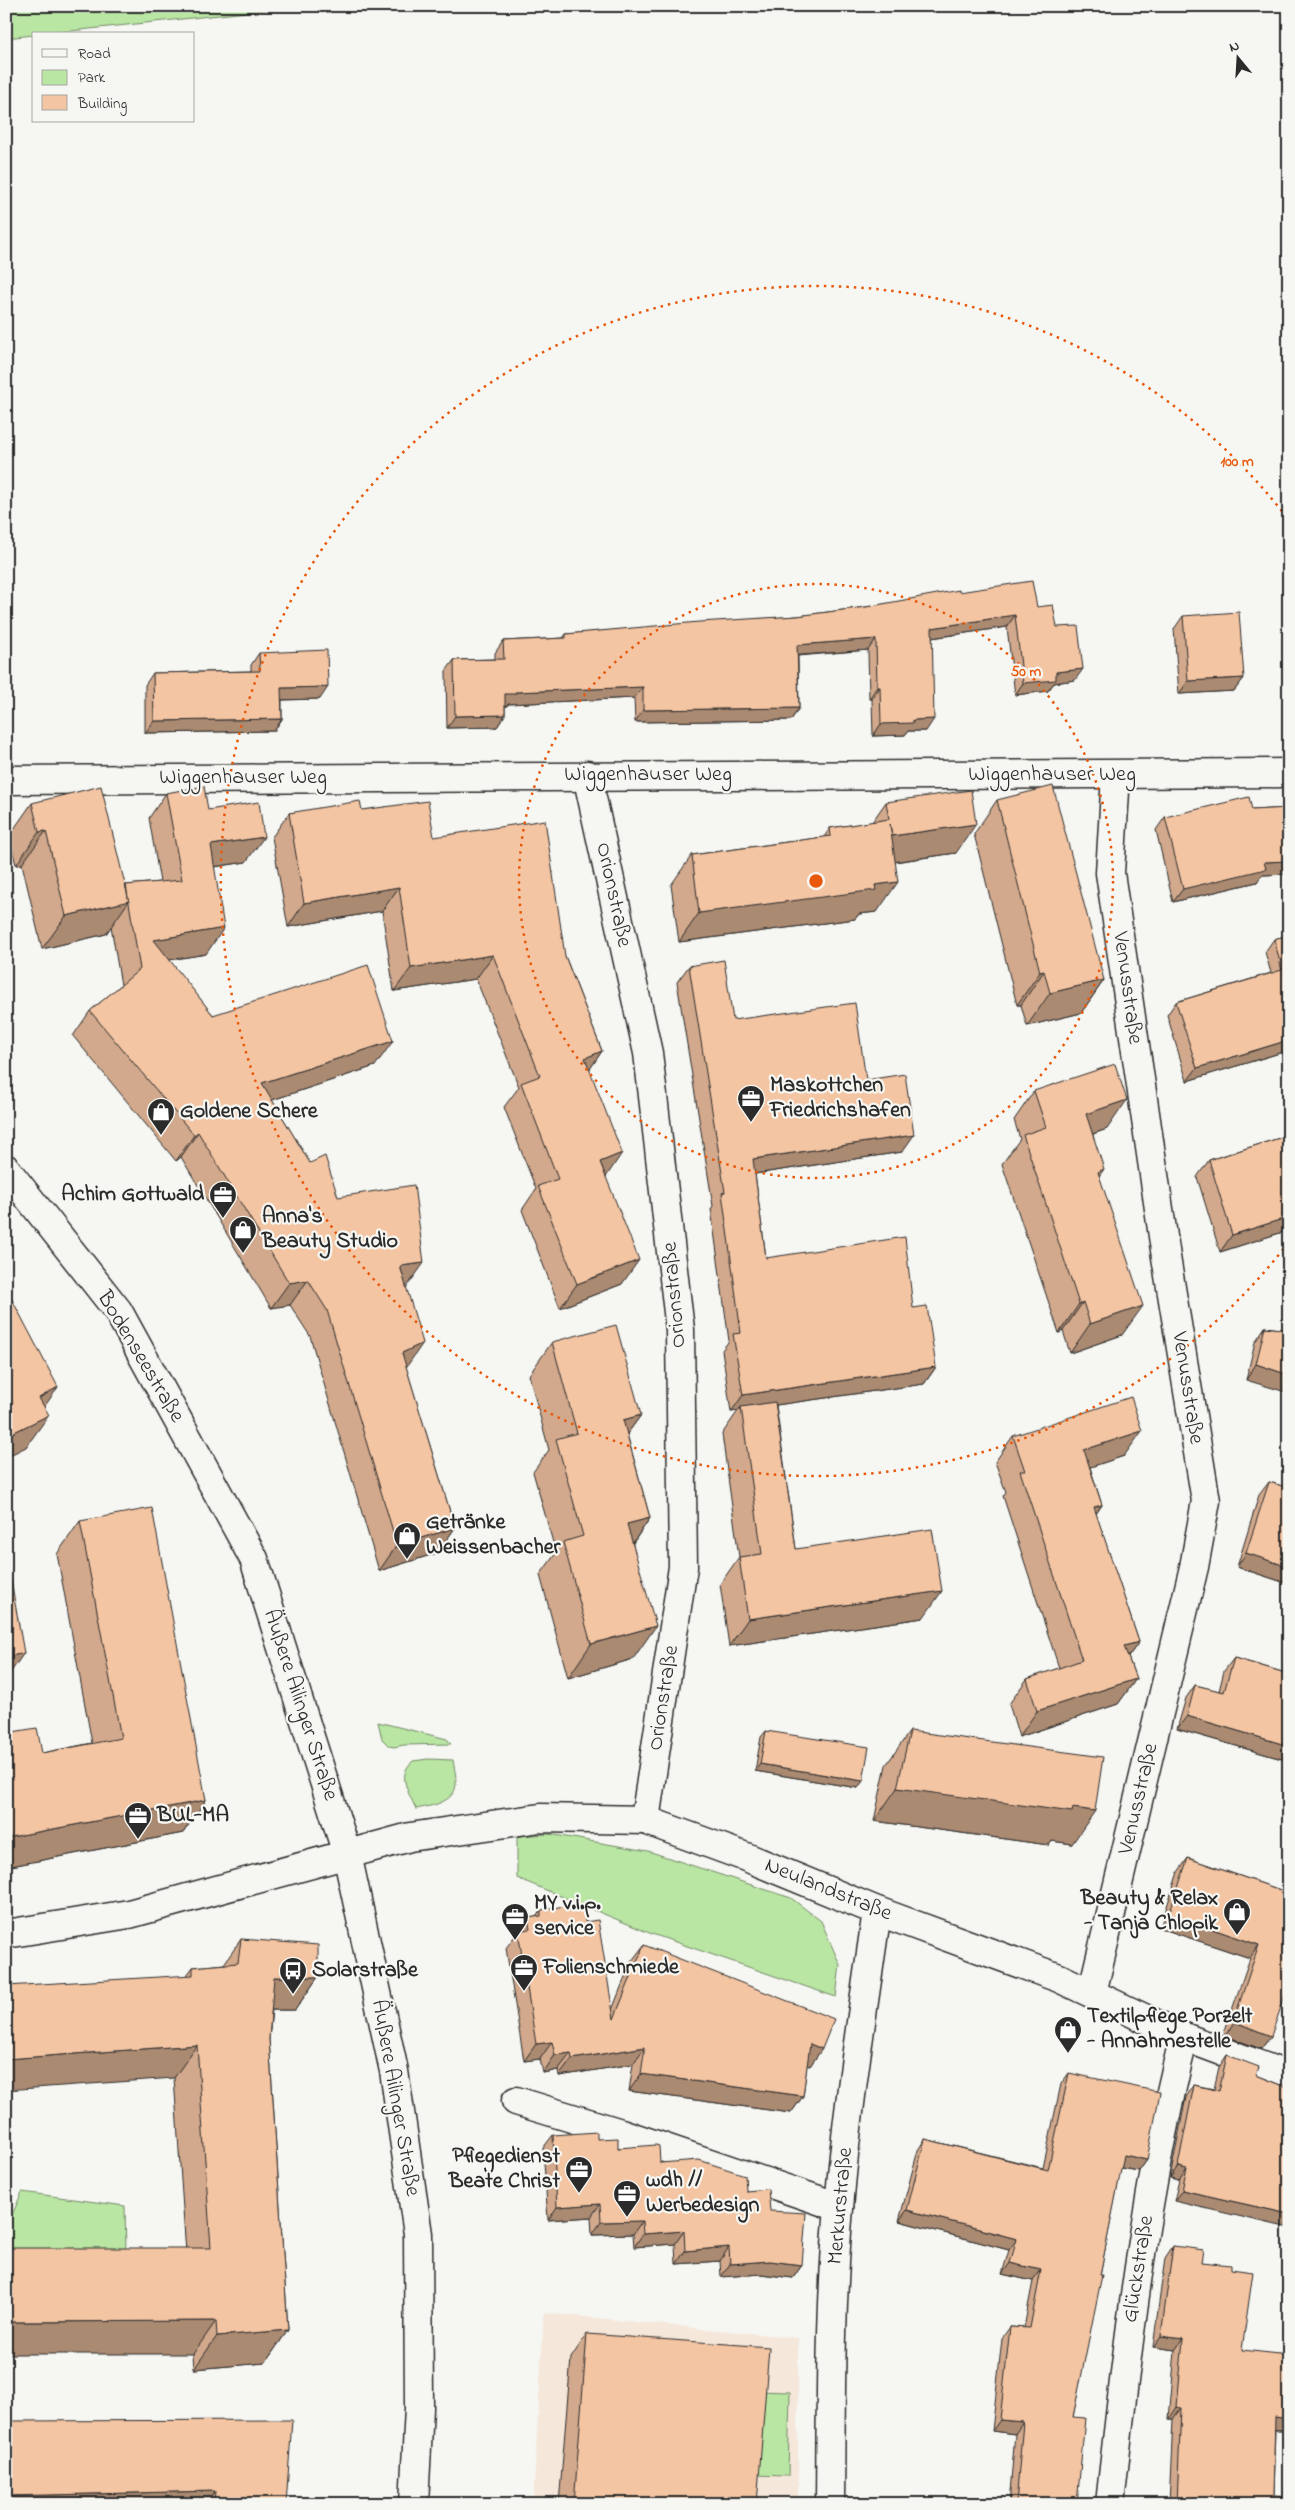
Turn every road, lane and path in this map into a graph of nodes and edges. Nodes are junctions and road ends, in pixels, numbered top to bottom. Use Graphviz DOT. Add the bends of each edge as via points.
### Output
graph roads {
  1 [pos="1289,773"];
  2 [pos="1116,775"];
  3 [pos="587,776"];
  4 [pos="6,780"];
  5 [pos="6,1170"];
  6 [pos="254,1559"];
  7 [pos="645,1820"];
  8 [pos="347,1854"];
  9 [pos="877,1911"];
  10 [pos="6,1934"];
  11 [pos="1092,1993"];
  12 [pos="1184,2037"];
  13 [pos="1289,2076"];
  14 [pos="516,2101"];
  15 [pos="839,2207"];
  16 [pos="414,2504"];
  17 [pos="830,2504"];
  18 [pos="1110,2504"];
  1 -- 2 [label="street, Wiggenhauser Weg"];
  2 -- 3 [label="street, Wiggenhauser Weg"];
  2 -- 11 [label="street, Venusstraße" via="1110,873 1206,1501 1194,1567"];
  3 -- 4 [label="street, Wiggenhauser Weg"];
  3 -- 7 [label="street, Orionstraße" via="648,1053 680,1330 683,1567"];
  5 -- 6 [label="street, Bodenseestraße" via="118,1311"];
  6 -- 8 [label="street, Äußere Ailinger Straße"];
  7 -- 8 [label="street, Neulandstraße" via="540,1818 410,1838"];
  7 -- 9 [label="street, Neulandstraße"];
  8 -- 10 [label="street" via="129,1914"];
  8 -- 16 [label="street, Äußere Ailinger Straße" via="394,2071 418,2234 419,2408"];
  9 -- 11 [label="street, Neulandstraße"];
  9 -- 15 [label="street, Merkurstraße"];
  11 -- 12 [label="street, Neulandstraße"];
  12 -- 13 [label="street, Neulandstraße"];
  12 -- 18 [label="street, Glückstraße" via="1165,2109 1130,2320"];
  14 -- 15 [label="street"];
  15 -- 17 [label="street, Merkurstraße" via="832,2312"];
}
